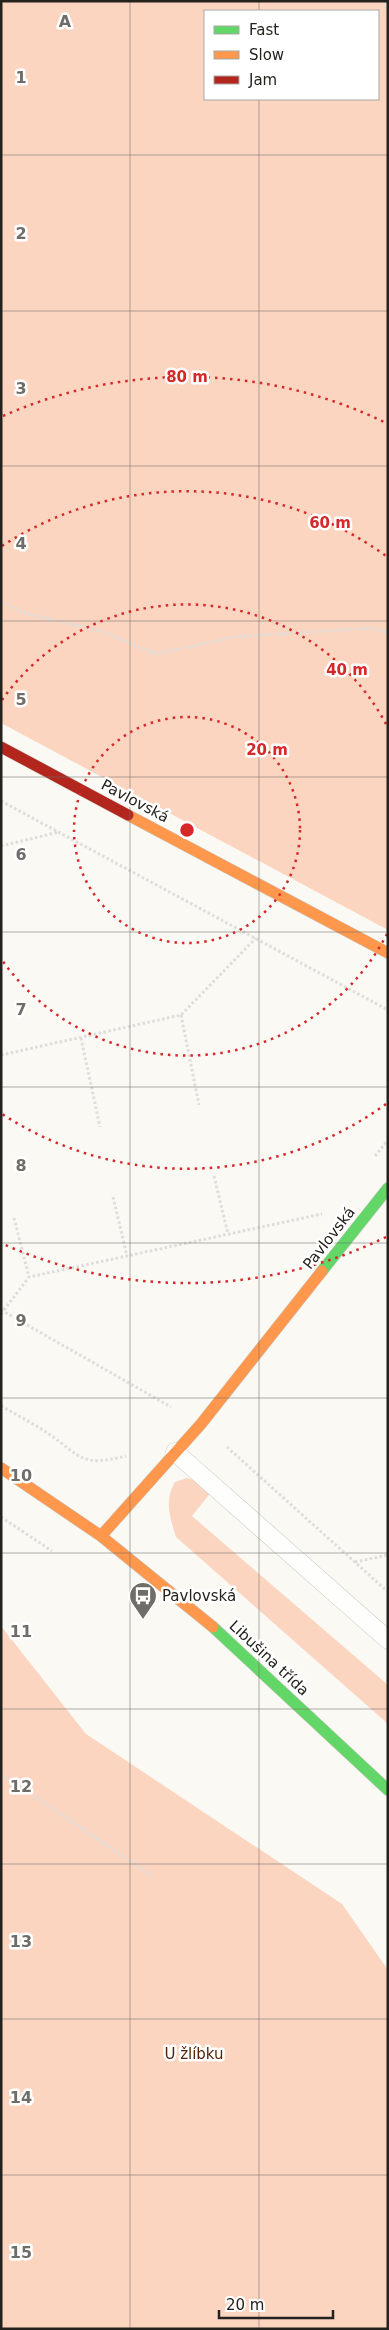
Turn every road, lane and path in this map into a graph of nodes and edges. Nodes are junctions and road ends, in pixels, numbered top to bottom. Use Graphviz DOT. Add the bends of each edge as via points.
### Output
graph roads {
  1 [pos="385,1"];
  2 [pos="388,16"];
  3 [pos="1,601"];
  4 [pos="388,633"];
  5 [pos="1,747"];
  6 [pos="1,801"];
  7 [pos="59,832"];
  8 [pos="1,846"];
  9 [pos="256,938"];
  10 [pos="388,953"];
  11 [pos="388,1010"];
  12 [pos="181,1015"];
  13 [pos="81,1038"];
  14 [pos="1,1055"];
  15 [pos="199,1105"];
  16 [pos="100,1127"];
  17 [pos="388,1140"];
  18 [pos="370,1162"];
  19 [pos="214,1176"];
  20 [pos="388,1188"];
  21 [pos="112,1197"];
  22 [pos="330,1213"];
  23 [pos="14,1218"];
  24 [pos="228,1234"];
  25 [pos="127,1256"];
  26 [pos="29,1277"];
  27 [pos="1,1314"];
  28 [pos="1,1406"];
  29 [pos="174,1409"];
  30 [pos="168,1416"];
  31 [pos="175,1452"];
  32 [pos="132,1455"];
  33 [pos="1,1468"];
  34 [pos="1,1517"];
  35 [pos="102,1536"];
  36 [pos="52,1551"];
  37 [pos="388,1554"];
  38 [pos="355,1562"];
  39 [pos="388,1640"];
  40 [pos="1,1774"];
  41 [pos="388,1790"];
  42 [pos="154,1876"];
  1 -- 2 [label="path"];
  3 -- 4 [label="path" via="26,613 100,631 156,654 234,637 372,628"];
  5 -- 10 [label="street, Pavlovská"];
  6 -- 7 [label="path"];
  7 -- 8 [label="path"];
  7 -- 9 [label="path"];
  9 -- 11 [label="path"];
  9 -- 12 [label="path"];
  12 -- 13 [label="path"];
  12 -- 15 [label="path"];
  13 -- 14 [label="path"];
  13 -- 16 [label="path"];
  17 -- 18 [label="path"];
  19 -- 24 [label="path"];
  20 -- 31 [label="street, Pavlovská" via="201,1424"];
  21 -- 25 [label="path"];
  22 -- 24 [label="path"];
  23 -- 26 [label="path"];
  24 -- 25 [label="path"];
  25 -- 26 [label="path"];
  26 -- 27 [label="path"];
  28 -- 32 [label="path" via="78,1457 101,1462"];
  29 -- 30 [label="path"];
  31 -- 35 [label="street, Pavlovská"];
  31 -- 39 [label="lane"];
  33 -- 35 [label="street, Libušina třída"];
  34 -- 36 [label="path"];
  35 -- 41 [label="street, Libušina třída" via="201,1616"];
  37 -- 38 [label="path"];
  40 -- 42 [label="path"];
}
